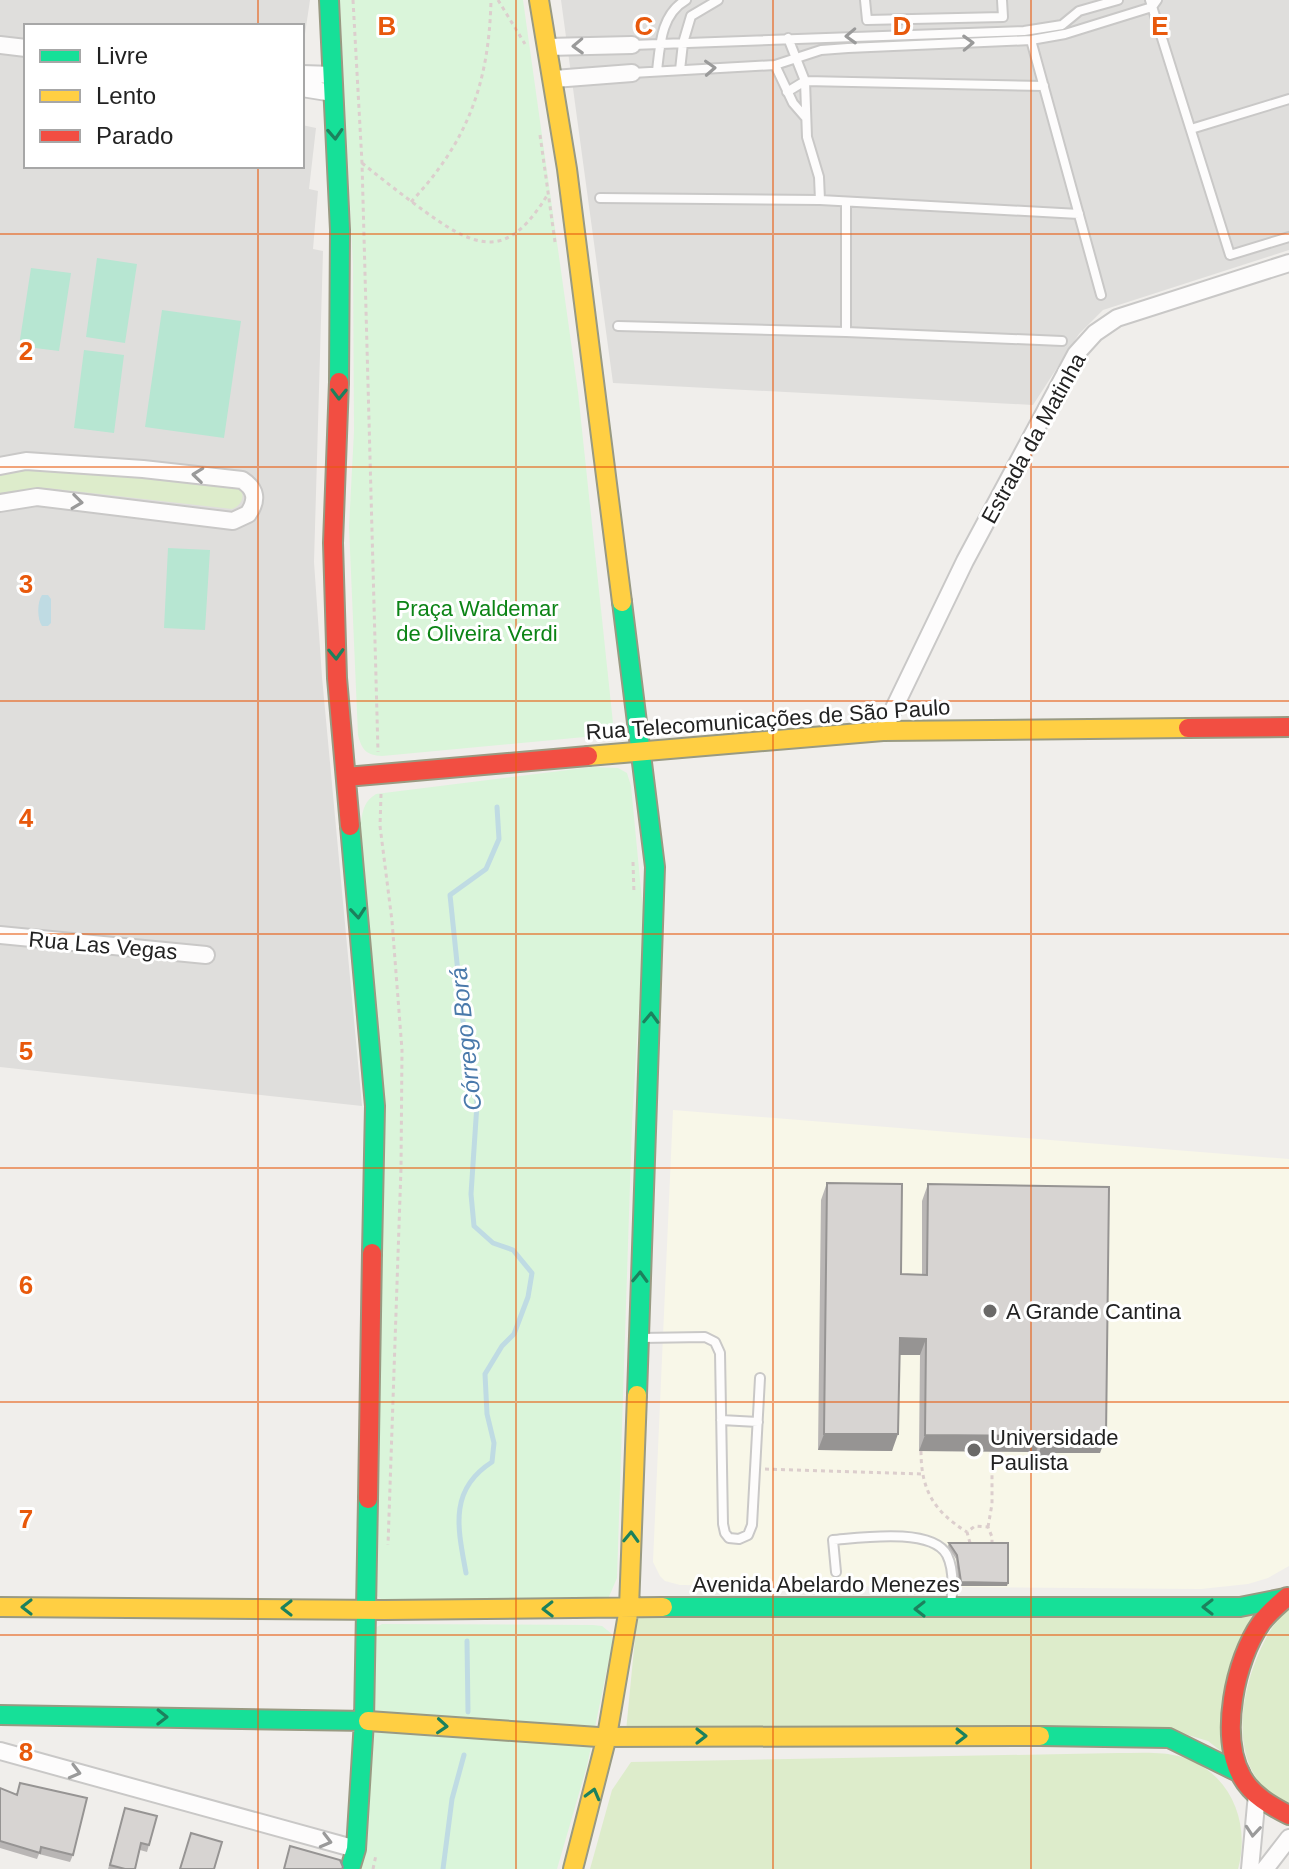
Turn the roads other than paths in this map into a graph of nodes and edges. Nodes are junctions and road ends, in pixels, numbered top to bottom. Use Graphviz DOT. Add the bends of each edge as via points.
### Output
graph roads {
  1 [pos="329,0"];
  2 [pos="539,0"];
  3 [pos="686,0"];
  4 [pos="718,0"];
  5 [pos="865,0"];
  6 [pos="1002,0"];
  7 [pos="1118,0"];
  8 [pos="1153,2"];
  9 [pos="1095,6"];
  10 [pos="670,12"];
  11 [pos="691,16"];
  12 [pos="1101,24"];
  13 [pos="1064,30"];
  14 [pos="788,38"];
  15 [pos="1031,40"];
  16 [pos="683,43"];
  17 [pos="660,44"];
  18 [pos="0,45"];
  19 [pos="608,45"];
  20 [pos="632,45"];
  21 [pos="24,48"];
  22 [pos="538,48"];
  23 [pos="794,59"];
  24 [pos="775,65"];
  25 [pos="680,70"];
  26 [pos="657,71"];
  27 [pos="632,73"];
  28 [pos="609,74"];
  29 [pos="304,76"];
  30 [pos="554,79"];
  31 [pos="805,81"];
  32 [pos="333,84"];
  33 [pos="304,86"];
  34 [pos="1044,86"];
  35 [pos="787,92"];
  36 [pos="1289,99"];
  37 [pos="806,118"];
  38 [pos="1191,129"];
  39 [pos="600,198"];
  40 [pos="820,200"];
  41 [pos="846,202"];
  42 [pos="1079,214"];
  43 [pos="1289,237"];
  44 [pos="1289,263"];
  45 [pos="1101,295"];
  46 [pos="618,326"];
  47 [pos="846,332"];
  48 [pos="1062,341"];
  49 [pos="0,466"];
  50 [pos="0,503"];
  51 [pos="1289,727"];
  52 [pos="883,731"];
  53 [pos="639,751"];
  54 [pos="346,777"];
  55 [pos="0,935"];
  56 [pos="206,955"];
  57 [pos="638,1338"];
  58 [pos="760,1378"];
  59 [pos="721,1420"];
  60 [pos="758,1422"];
  61 [pos="836,1572"];
  62 [pos="1287,1597"];
  63 [pos="0,1607"];
  64 [pos="365,1608"];
  65 [pos="629,1608"];
  66 [pos="951,1609"];
  67 [pos="0,1715"];
  68 [pos="364,1721"];
  69 [pos="607,1736"];
  70 [pos="0,1751"];
  71 [pos="1240,1773"];
  72 [pos="1257,1794"];
  73 [pos="1289,1815"];
  74 [pos="1289,1838"];
  75 [pos="356,1849"];
  76 [pos="350,1869"];
  77 [pos="573,1869"];
  78 [pos="1250,1869"];
  79 [pos="1265,1869"];
  1 -- 32 [label="main road"];
  2 -- 22 [label="main road"];
  3 -- 10 [label="lane"];
  4 -- 11 [label="lane"];
  5 -- 6 [label="lane" via="867,20 1003,17"];
  7 -- 9 [label="lane"];
  8 -- 12 [label="lane"];
  8 -- 38 [label="lane"];
  9 -- 12 [label="lane"];
  9 -- 13 [label="lane" via="1079,11"];
  10 -- 11 [label="lane"];
  10 -- 17 [label="lane"];
  11 -- 16 [label="lane"];
  12 -- 13 [label="lane"];
  13 -- 14 [label="lane, one-way"];
  13 -- 15 [label="lane"];
  14 -- 16 [label="lane"];
  14 -- 23 [label="lane"];
  23 -- 15 [label="lane, one-way" via="821,50"];
  15 -- 34 [label="lane"];
  16 -- 17 [label="lane"];
  16 -- 25 [label="lane"];
  17 -- 20 [label="lane"];
  17 -- 26 [label="lane"];
  18 -- 21 [label="street"];
  19 -- 20 [label="street"];
  19 -- 22 [label="street, one-way"];
  19 -- 28 [label="street"];
  22 -- 30 [label="main road"];
  23 -- 24 [label="lane"];
  23 -- 31 [label="lane"];
  25 -- 24 [label="lane, one-way"];
  24 -- 35 [label="lane"];
  25 -- 26 [label="lane"];
  26 -- 27 [label="lane"];
  27 -- 28 [label="street"];
  28 -- 30 [label="street"];
  29 -- 32 [label="street"];
  30 -- 53 [label="main road"];
  31 -- 34 [label="lane"];
  31 -- 35 [label="lane"];
  31 -- 37 [label="lane"];
  32 -- 33 [label="street"];
  32 -- 54 [label="main road, one-way" via="340,230 333,543"];
  34 -- 42 [label="lane"];
  35 -- 37 [label="lane"];
  36 -- 38 [label="lane"];
  37 -- 40 [label="lane"];
  38 -- 43 [label="lane" via="1230,255"];
  39 -- 40 [label="lane"];
  40 -- 41 [label="lane"];
  41 -- 42 [label="lane"];
  41 -- 47 [label="lane"];
  42 -- 45 [label="lane"];
  44 -- 52 [label="street, Estrada da Matinha" via="1117,318 1076,354 965,561"];
  46 -- 47 [label="lane"];
  47 -- 48 [label="lane"];
  50 -- 49 [label="street, one-way" via="37,497 233,521 248,514 255,497 242,480 26,461"];
  51 -- 52 [label="main road, Rua Telecomunicações de São Paulo"];
  52 -- 53 [label="main road, Rua Telecomunicações de São Paulo"];
  53 -- 54 [label="main road, Rua Telecomunicações de São Paulo"];
  57 -- 53 [label="main road, one-way" via="655,912 655,867"];
  54 -- 64 [label="main road, one-way" via="375,1106"];
  55 -- 56 [label="street, Rua Las Vegas"];
  57 -- 59 [label="lane" via="705,1337 715,1342 720,1353"];
  65 -- 57 [label="main road, one-way"];
  58 -- 60 [label="lane"];
  59 -- 60 [label="lane"];
  59 -- 60 [label="lane" via="723,1524 729,1538 739,1539 752,1525"];
  61 -- 66 [label="lane" via="833,1540 899,1535 926,1542 947,1556"];
  62 -- 66 [label="main road, Avenida Abelardo Menezes, one-way" via="1240,1607"];
  62 -- 71 [label="main road" via="1261,1623 1241,1666 1231,1711"];
  64 -- 63 [label="main road, Avenida Abelardo Menezes, one-way"];
  65 -- 64 [label="main road, Avenida Abelardo Menezes, one-way"];
  64 -- 68 [label="main road"];
  66 -- 65 [label="main road, Avenida Abelardo Menezes, one-way"];
  65 -- 69 [label="main road"];
  67 -- 68 [label="main road, one-way"];
  68 -- 69 [label="main road, one-way"];
  68 -- 75 [label="main road"];
  69 -- 71 [label="main road, one-way" via="1169,1738"];
  77 -- 69 [label="main road, one-way"];
  70 -- 75 [label="street, one-way"];
  71 -- 72 [label="main road"];
  72 -- 73 [label="main road"];
  72 -- 78 [label="street, one-way"];
  74 -- 79 [label="street"];
  75 -- 76 [label="main road"];
}
